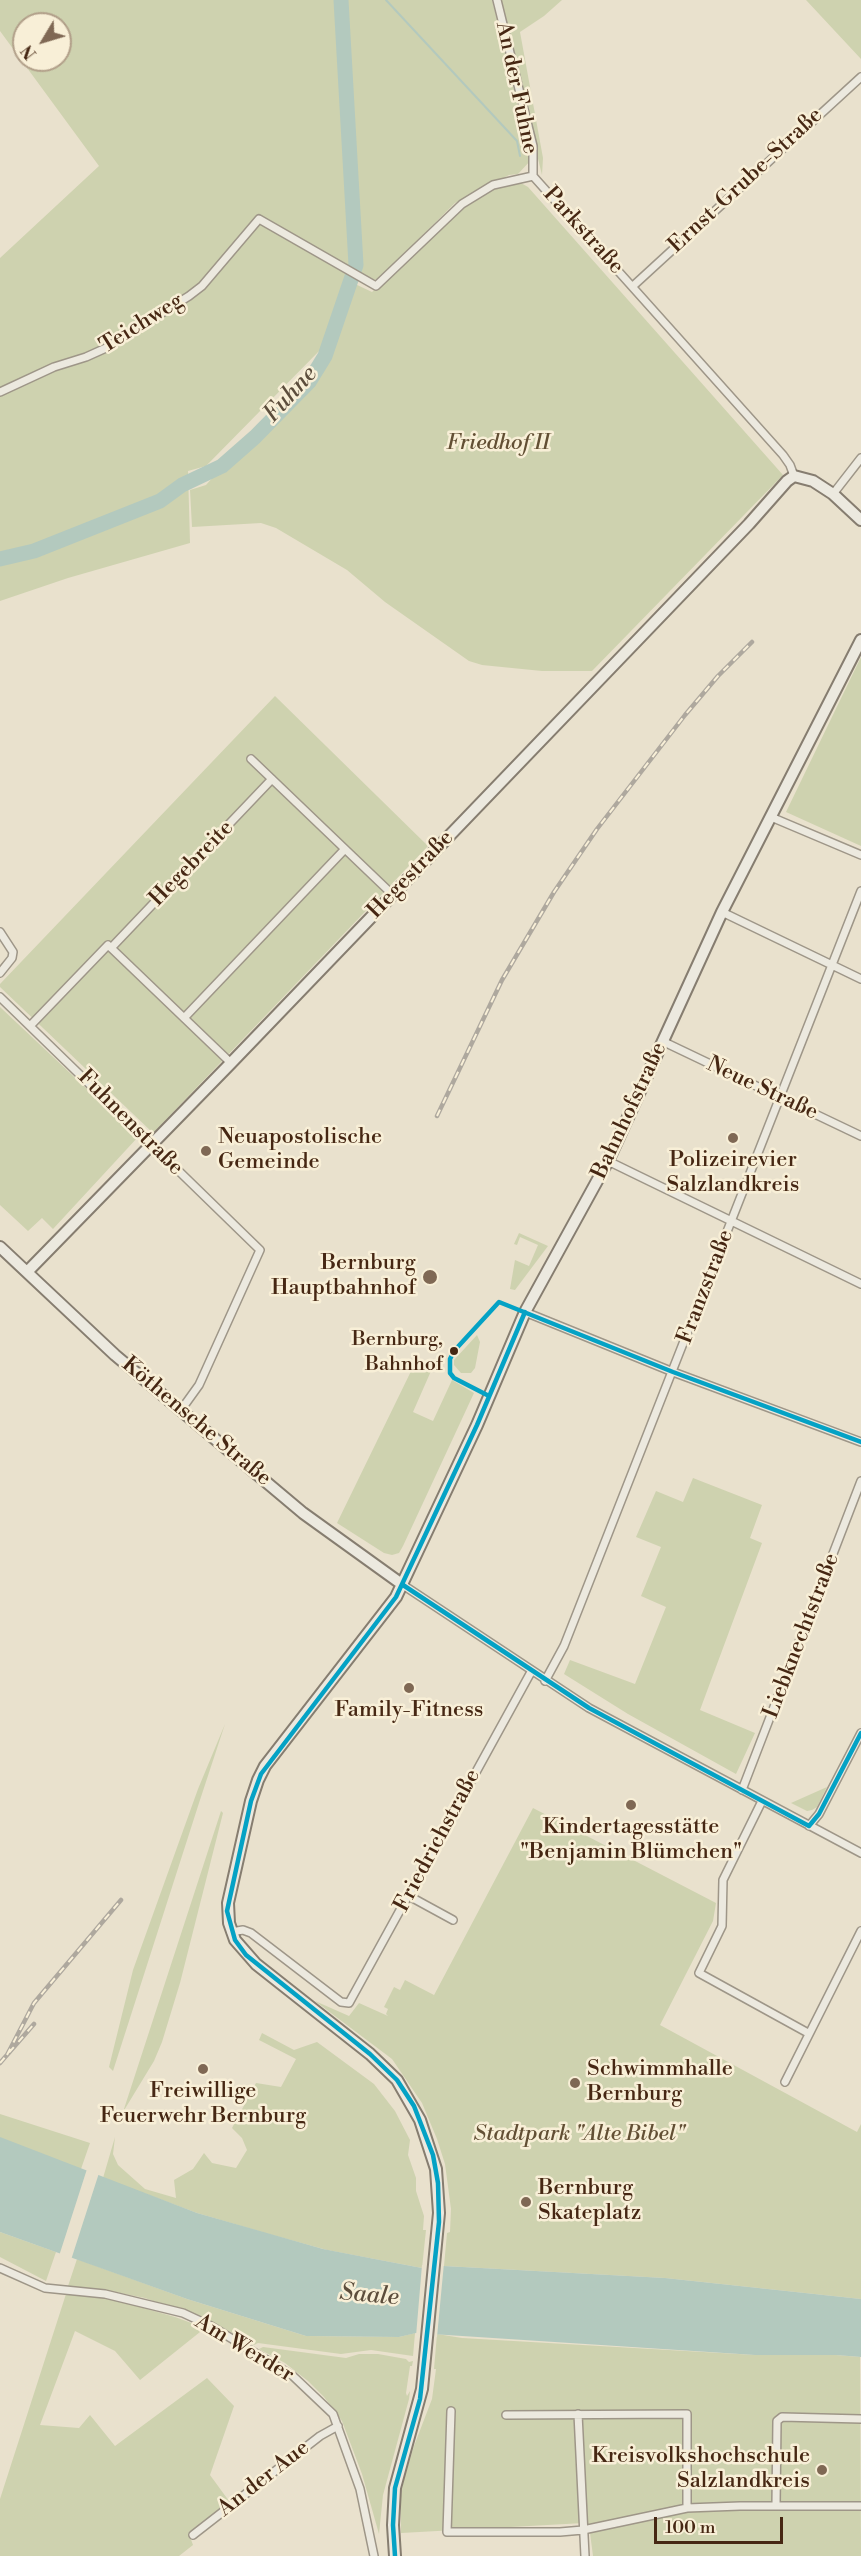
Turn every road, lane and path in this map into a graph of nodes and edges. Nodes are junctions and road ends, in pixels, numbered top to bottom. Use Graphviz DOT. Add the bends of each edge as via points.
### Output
graph roads {
  1 [pos="497,0"];
  2 [pos="861,77"];
  3 [pos="533,176"];
  4 [pos="259,219"];
  5 [pos="633,286"];
  6 [pos="0,392"];
  7 [pos="861,458"];
  8 [pos="794,476"];
  9 [pos="833,494"];
  10 [pos="861,520"];
  11 [pos="861,639"];
  12 [pos="251,759"];
  13 [pos="272,779"];
  14 [pos="771,817"];
  15 [pos="345,849"];
  16 [pos="861,855"];
  17 [pos="861,891"];
  18 [pos="393,895"];
  19 [pos="722,912"];
  20 [pos="0,932"];
  21 [pos="111,948"];
  22 [pos="831,964"];
  23 [pos="0,973"];
  24 [pos="861,979"];
  25 [pos="0,997"];
  26 [pos="184,1018"];
  27 [pos="30,1026"];
  28 [pos="662,1041"];
  29 [pos="231,1063"];
  30 [pos="780,1097"];
  31 [pos="861,1136"];
  32 [pos="153,1144"];
  33 [pos="608,1161"];
  34 [pos="732,1222"];
  35 [pos="0,1247"];
  36 [pos="27,1272"];
  37 [pos="861,1284"];
  38 [pos="525,1312"];
  39 [pos="673,1372"];
  40 [pos="181,1410"];
  41 [pos="861,1442"];
  42 [pos="861,1482"];
  43 [pos="403,1585"];
  44 [pos="531,1672"];
  45 [pos="545,1681"];
  46 [pos="861,1733"];
  47 [pos="742,1790"];
  48 [pos="762,1801"];
  49 [pos="809,1826"];
  50 [pos="861,1853"];
  51 [pos="409,1896"];
  52 [pos="453,1920"];
  53 [pos="861,1931"];
  54 [pos="231,1932"];
  55 [pos="808,2033"];
  56 [pos="785,2082"];
  57 [pos="0,2268"];
  58 [pos="451,2411"];
  59 [pos="578,2414"];
  60 [pos="506,2415"];
  61 [pos="861,2419"];
  62 [pos="338,2426"];
  63 [pos="776,2505"];
  64 [pos="861,2506"];
  65 [pos="687,2508"];
  66 [pos="583,2530"];
  67 [pos="193,2535"];
  68 [pos="374,2556"];
  69 [pos="395,2556"];
  70 [pos="585,2556"];
  1 -- 3 [label="street, An der Fuhne" via="533,146"];
  2 -- 5 [label="street, Ernst-Grube-Straße"];
  3 -- 4 [label="street, Parkstraße" via="493,185 462,204 376,285"];
  3 -- 5 [label="street, Parkstraße"];
  4 -- 6 [label="street, Teichweg" via="189,296 106,348"];
  5 -- 8 [label="street, Parkstraße" via="783,455"];
  7 -- 9 [label="street"];
  8 -- 9 [label="main road" via="807,478"];
  8 -- 18 [label="main road, Hegestraße"];
  9 -- 10 [label="main road"];
  11 -- 14 [label="main road, Bahnhofstraße"];
  12 -- 13 [label="street"];
  13 -- 15 [label="street"];
  13 -- 21 [label="street, Hegebreite"];
  14 -- 16 [label="street"];
  14 -- 19 [label="main road, Bahnhofstraße"];
  15 -- 18 [label="street"];
  15 -- 26 [label="street"];
  17 -- 22 [label="street, Franzstraße"];
  18 -- 29 [label="main road, Hegestraße"];
  19 -- 22 [label="street"];
  19 -- 28 [label="main road, Bahnhofstraße"];
  20 -- 23 [label="street" via="13,952"];
  21 -- 26 [label="street"];
  21 -- 27 [label="street, Hegebreite" via="108,945"];
  22 -- 24 [label="street"];
  22 -- 30 [label="street, Franzstraße"];
  25 -- 27 [label="street, Fuhnenstraße"];
  26 -- 29 [label="street"];
  27 -- 32 [label="street, Fuhnenstraße"];
  28 -- 30 [label="street, Neue Straße"];
  28 -- 33 [label="main road, Bahnhofstraße"];
  29 -- 32 [label="main road, Hegestraße"];
  30 -- 31 [label="street, Neue Straße"];
  30 -- 34 [label="street, Franzstraße"];
  32 -- 36 [label="main road, Hegestraße"];
  32 -- 40 [label="street, Fuhnenstraße" via="260,1250 199,1384"];
  33 -- 34 [label="street"];
  33 -- 38 [label="main road, Bahnhofstraße"];
  34 -- 37 [label="street"];
  34 -- 39 [label="street, Franzstraße"];
  35 -- 36 [label="main road, Köthensche Straße"];
  36 -- 40 [label="main road, Köthensche Straße"];
  38 -- 39 [label="street"];
  38 -- 43 [label="main road, Bahnhofstraße"];
  39 -- 41 [label="street"];
  39 -- 45 [label="street, Franzstraße" via="564,1646"];
  40 -- 43 [label="main road, Köthensche Straße" via="318,1525"];
  42 -- 47 [label="street, Liebknechtstraße"];
  43 -- 44 [label="street"];
  43 -- 54 [label="main road, Bahnhofstraße" via="389,1609 261,1774 228,1902"];
  44 -- 45 [label="street"];
  44 -- 51 [label="street, Friedrichstraße"];
  45 -- 47 [label="street" via="615,1724"];
  46 -- 49 [label="street" via="820,1813"];
  47 -- 48 [label="street"];
  48 -- 49 [label="street"];
  48 -- 55 [label="street" via="723,1880 723,1926 699,1973"];
  49 -- 50 [label="street"];
  51 -- 52 [label="street"];
  51 -- 54 [label="street, Friedrichstraße" via="349,2003 341,2002 251,1933"];
  53 -- 55 [label="street"];
  54 -- 69 [label="main road" via="246,1955 370,2054 405,2093 433,2155 439,2200 438,2231 420,2399 395,2488"];
  55 -- 56 [label="street"];
  57 -- 62 [label="street, Am Werder" via="45,2288 105,2294 183,2313 211,2326 293,2376 333,2414"];
  58 -- 66 [label="street" via="447,2532"];
  59 -- 60 [label="street"];
  59 -- 65 [label="street" via="687,2414"];
  59 -- 66 [label="street"];
  61 -- 63 [label="street" via="782,2417 777,2421"];
  62 -- 67 [label="street, An der Aue"];
  62 -- 68 [label="street, Am Werder" via="360,2489"];
  63 -- 64 [label="street"];
  63 -- 65 [label="street"];
  65 -- 66 [label="street"];
  66 -- 70 [label="street"];
}
